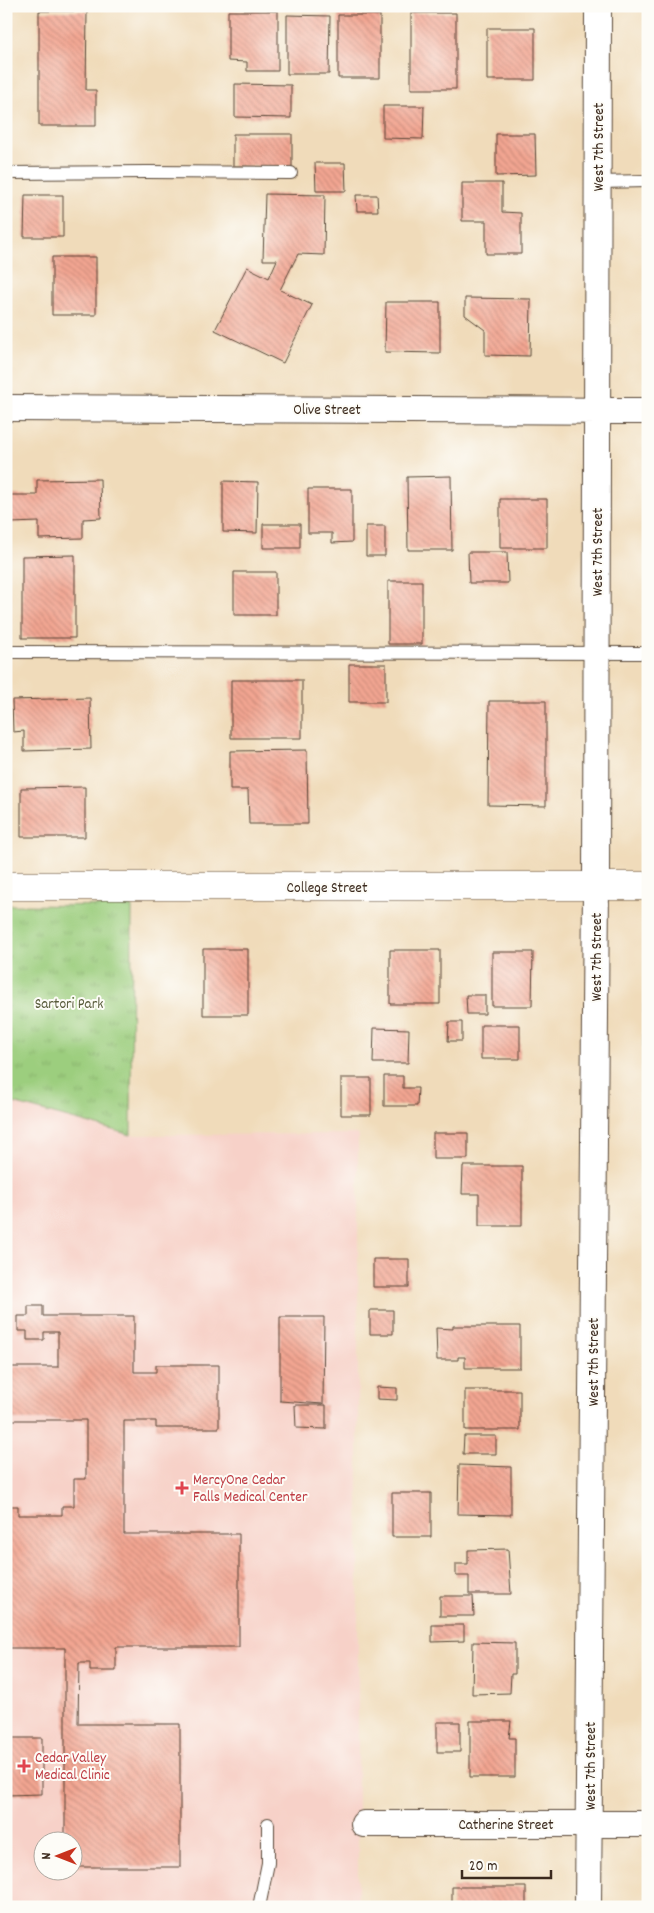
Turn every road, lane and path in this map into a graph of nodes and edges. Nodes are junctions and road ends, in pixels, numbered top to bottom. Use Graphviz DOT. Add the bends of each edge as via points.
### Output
graph roads {
  1 [pos="598,6"];
  2 [pos="6,173"];
  3 [pos="291,173"];
  4 [pos="648,181"];
  5 [pos="598,182"];
  6 [pos="6,408"];
  7 [pos="597,411"];
  8 [pos="648,411"];
  9 [pos="6,652"];
  10 [pos="597,653"];
  11 [pos="648,653"];
  12 [pos="6,886"];
  13 [pos="596,886"];
  14 [pos="648,886"];
  15 [pos="268,1824"];
  16 [pos="364,1824"];
  17 [pos="590,1824"];
  18 [pos="648,1824"];
  19 [pos="259,1907"];
  20 [pos="588,1907"];
  1 -- 5 [label="street, West 7th Street"];
  2 -- 3 [label="lane"];
  4 -- 5 [label="lane"];
  5 -- 7 [label="street, West 7th Street"];
  6 -- 7 [label="street, Olive Street"];
  7 -- 8 [label="street, Olive Street"];
  7 -- 10 [label="street, West 7th Street"];
  9 -- 10 [label="lane"];
  10 -- 11 [label="lane"];
  10 -- 13 [label="street, West 7th Street"];
  12 -- 13 [label="street, College Street"];
  13 -- 14 [label="street, College Street"];
  13 -- 17 [label="street, West 7th Street"];
  15 -- 19 [label="lane" via="268,1863"];
  16 -- 17 [label="street, Catherine Street"];
  17 -- 18 [label="street, Catherine Street"];
  17 -- 20 [label="street, West 7th Street"];
}
